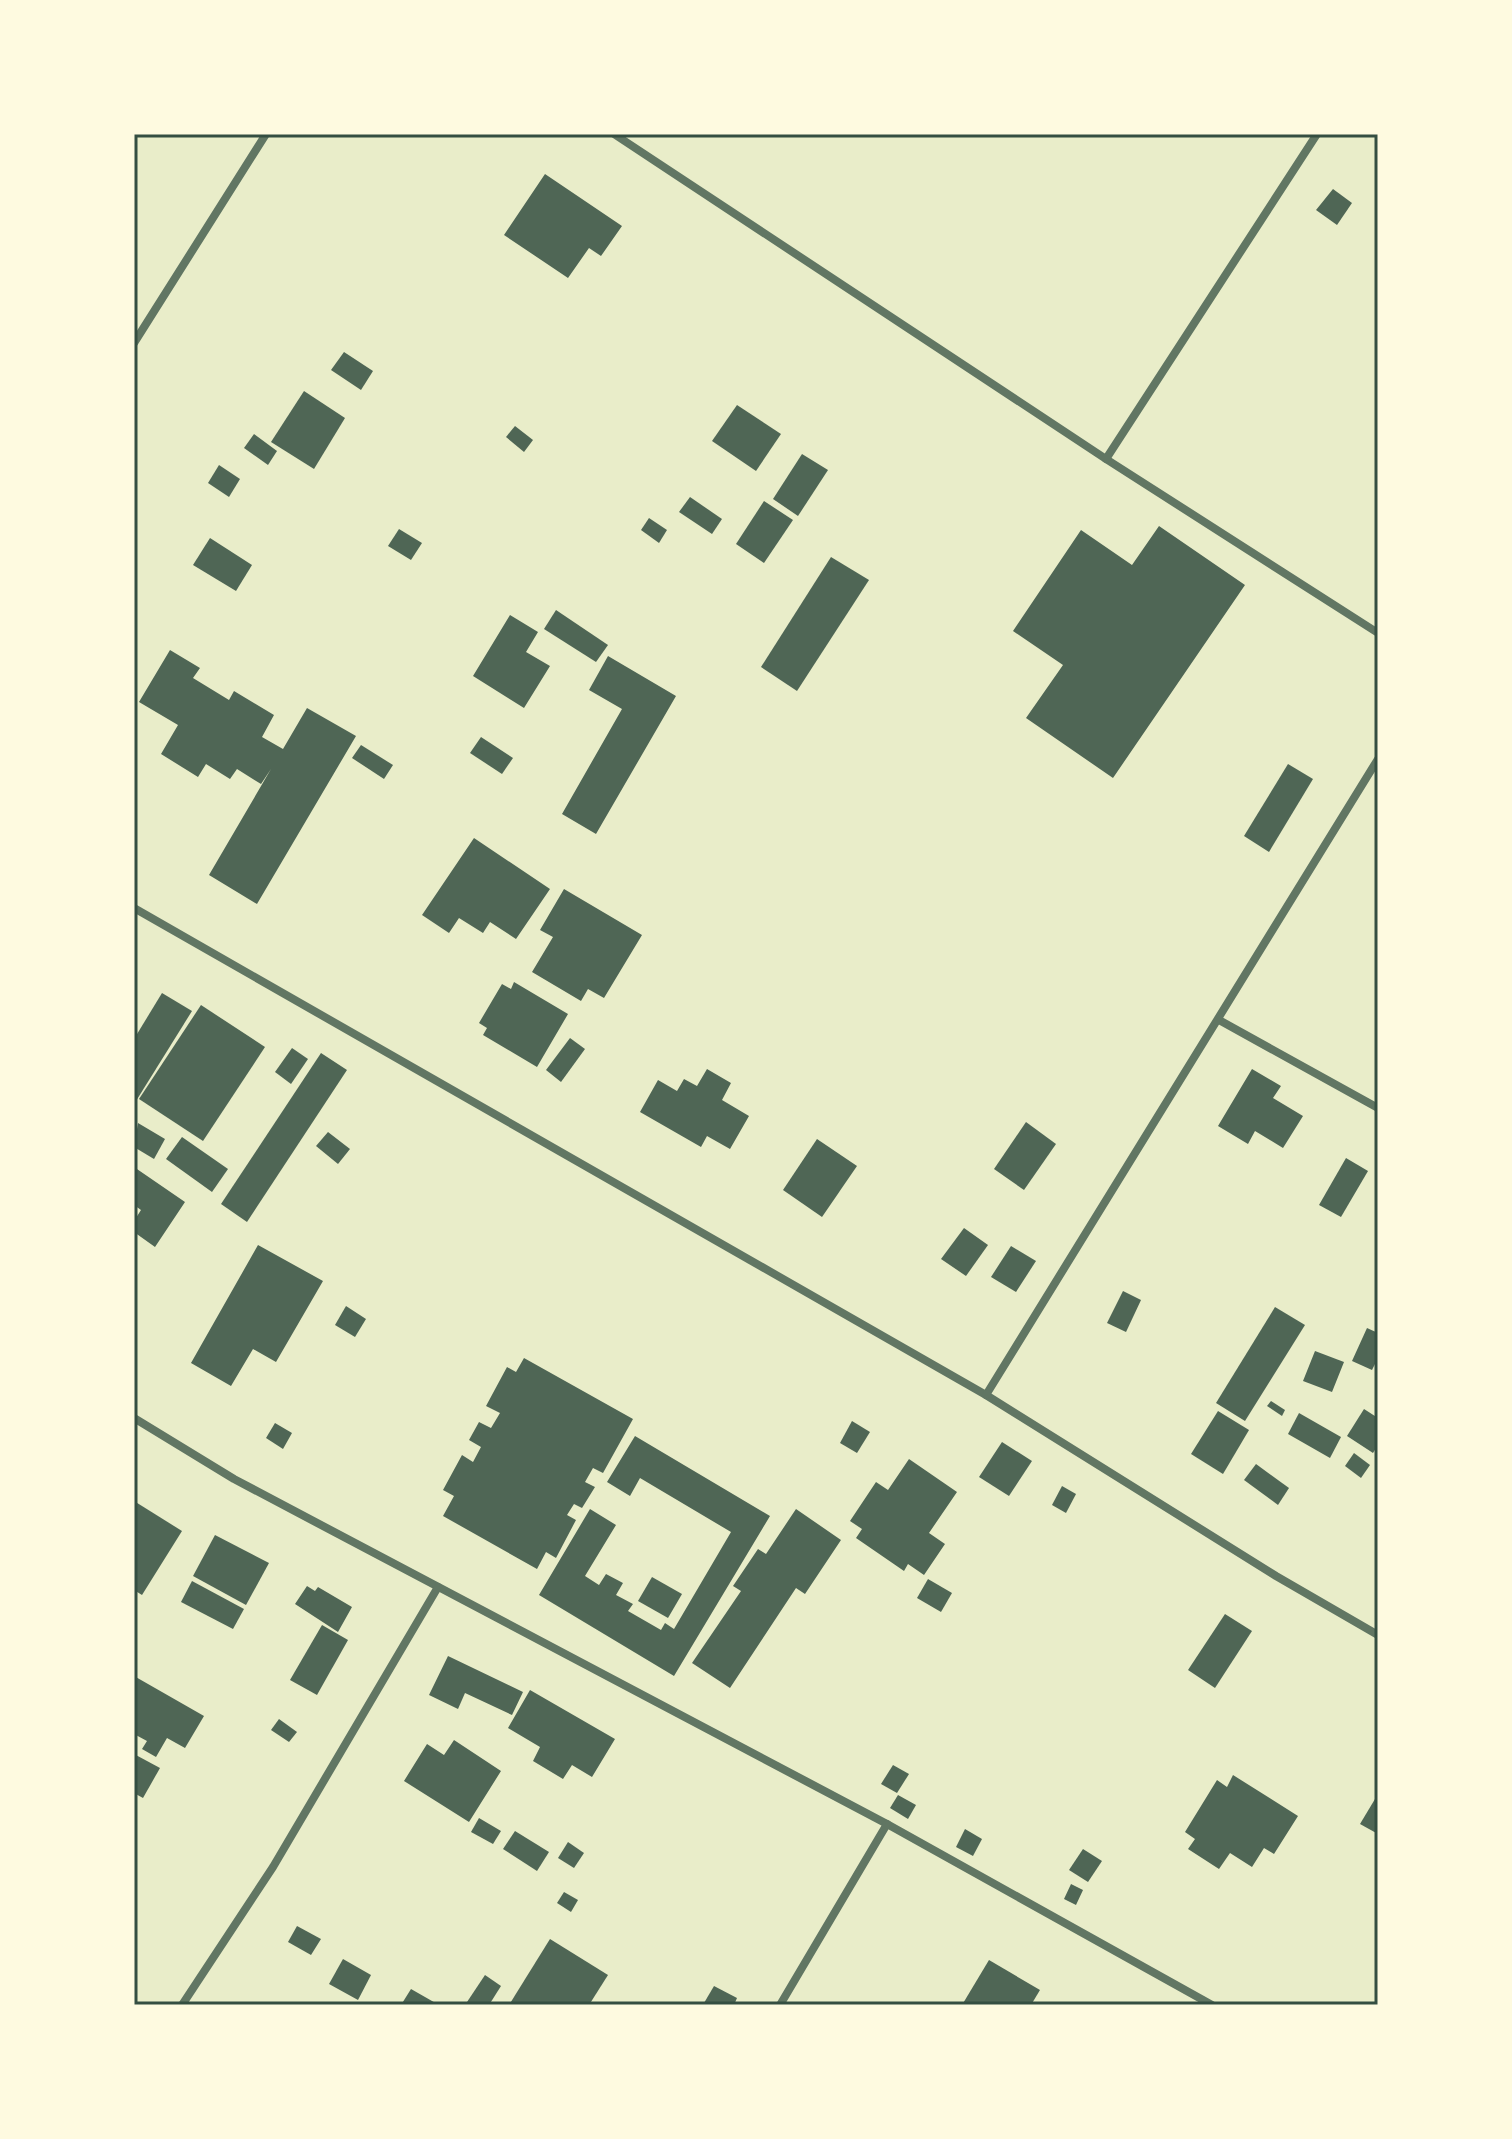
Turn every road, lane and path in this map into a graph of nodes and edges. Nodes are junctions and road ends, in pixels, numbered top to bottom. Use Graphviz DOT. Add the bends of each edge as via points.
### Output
graph roads {
  1 [pos="266,134"];
  2 [pos="614,134"];
  3 [pos="1317,134"];
  4 [pos="134,343"];
  5 [pos="1106,459"];
  6 [pos="1378,633"];
  7 [pos="1378,759"];
  8 [pos="134,908"];
  9 [pos="1219,1020"];
  10 [pos="1378,1108"];
  11 [pos="986,1395"];
  12 [pos="134,1418"];
  13 [pos="438,1587"];
  14 [pos="1378,1635"];
  15 [pos="887,1824"];
  16 [pos="182,2005"];
  17 [pos="780,2005"];
  18 [pos="1212,2005"];
  1 -- 4 [label="street"];
  2 -- 5 [label="street"];
  3 -- 5 [label="street"];
  5 -- 6 [label="street"];
  7 -- 9 [label="street"];
  8 -- 11 [label="street"];
  9 -- 10 [label="street"];
  9 -- 11 [label="street"];
  11 -- 14 [label="street"];
  12 -- 13 [label="street" via="234,1479"];
  13 -- 15 [label="street"];
  13 -- 16 [label="street" via="273,1867"];
  15 -- 17 [label="street"];
  15 -- 18 [label="street"];
}
